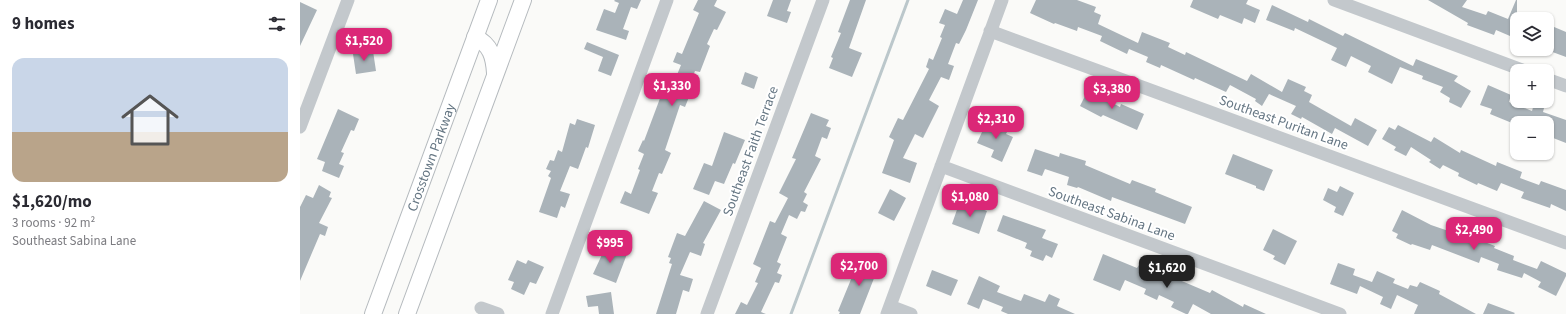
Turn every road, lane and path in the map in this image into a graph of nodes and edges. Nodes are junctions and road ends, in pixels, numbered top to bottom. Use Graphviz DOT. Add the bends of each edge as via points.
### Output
graph roads {
  1 [pos="348,0"];
  2 [pos="489,0"];
  3 [pos="523,0"];
  4 [pos="667,0"];
  5 [pos="823,0"];
  6 [pos="1002,0"];
  7 [pos="1334,0"];
  8 [pos="990,31"];
  9 [pos="476,37"];
  10 [pos="1510,65"];
  11 [pos="495,75"];
  12 [pos="1554,82"];
  13 [pos="1566,86"];
  14 [pos="300,127"];
  15 [pos="941,166"];
  16 [pos="1566,243"];
  17 [pos="481,308"];
  18 [pos="889,310"];
  19 [pos="373,314"];
  20 [pos="407,314"];
  21 [pos="498,314"];
  22 [pos="552,314"];
  23 [pos="707,314"];
  24 [pos="911,314"];
  25 [pos="1340,314"];
  1 -- 14 [label="street"];
  2 -- 9 [label="main road, Crosstown Parkway"];
  3 -- 11 [label="main road"];
  4 -- 22 [label="street"];
  5 -- 23 [label="street, Southeast Faith Terrace"];
  6 -- 8 [label="street"];
  7 -- 10 [label="street"];
  8 -- 15 [label="street"];
  8 -- 16 [label="street, Southeast Puritan Lane"];
  9 -- 11 [label="main road" via="489,48 494,59"];
  9 -- 19 [label="main road, Crosstown Parkway"];
  11 -- 20 [label="main road"];
  12 -- 13 [label="street"];
  15 -- 18 [label="street"];
  15 -- 25 [label="street, Southeast Sabina Lane"];
  17 -- 21 [label="street"];
  18 -- 24 [label="street"];
}
